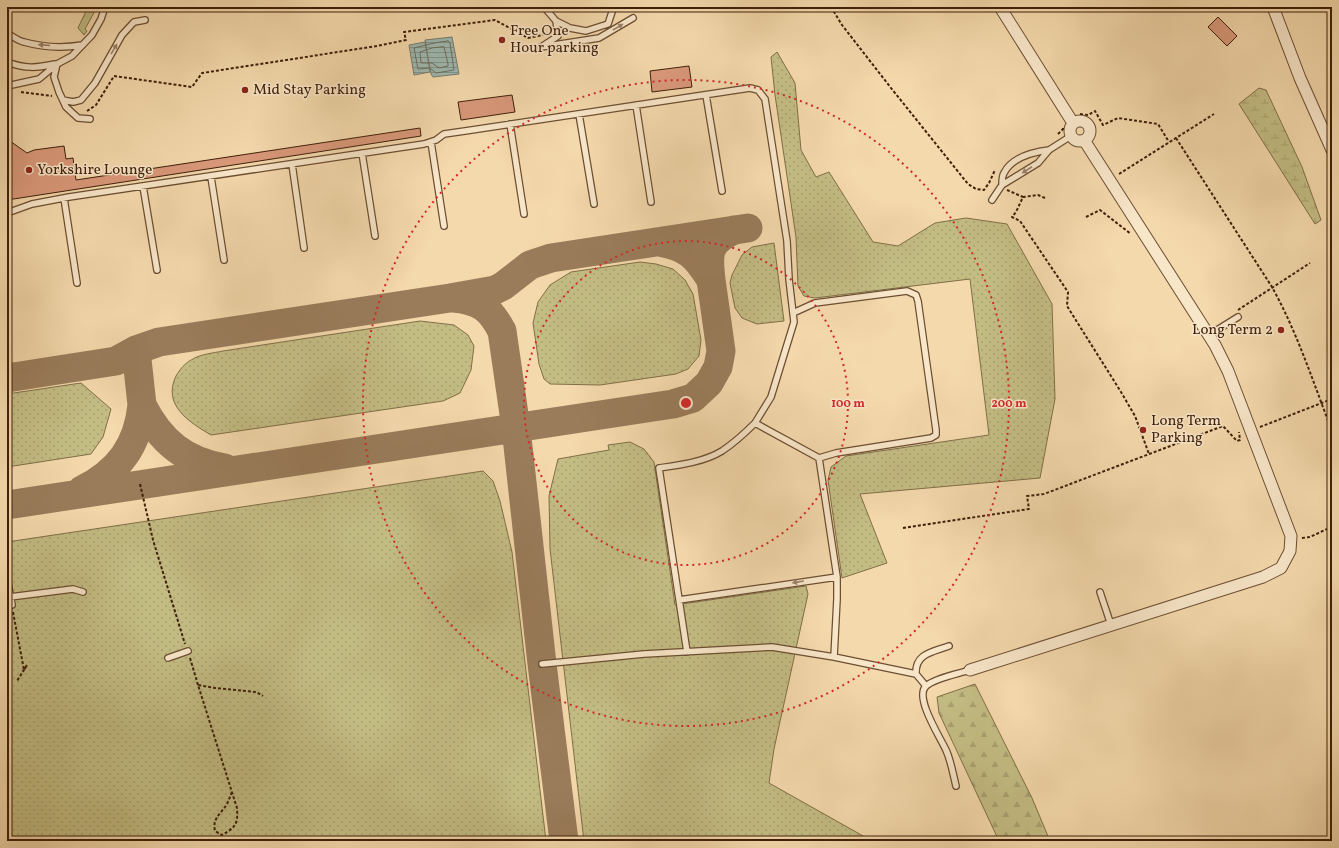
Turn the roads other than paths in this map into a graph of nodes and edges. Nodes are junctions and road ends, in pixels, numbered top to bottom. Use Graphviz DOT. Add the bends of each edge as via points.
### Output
graph roads {
  1 [pos="105,7"];
  2 [pos="544,7"];
  3 [pos="611,7"];
  4 [pos="1000,7"];
  5 [pos="1274,9"];
  6 [pos="633,18"];
  7 [pos="145,20"];
  8 [pos="556,21"];
  9 [pos="7,33"];
  10 [pos="83,45"];
  11 [pos="7,62"];
  12 [pos="57,64"];
  13 [pos="7,86"];
  14 [pos="706,95"];
  15 [pos="63,100"];
  16 [pos="636,105"];
  17 [pos="580,114"];
  18 [pos="90,119"];
  19 [pos="1068,122"];
  20 [pos="510,124"];
  21 [pos="1071,136"];
  22 [pos="1084,140"];
  23 [pos="430,142"];
  24 [pos="1049,150"];
  25 [pos="1332,150"];
  26 [pos="362,153"];
  27 [pos="292,164"];
  28 [pos="211,177"];
  29 [pos="143,186"];
  30 [pos="1002,186"];
  31 [pos="722,191"];
  32 [pos="64,198"];
  33 [pos="992,200"];
  34 [pos="651,202"];
  35 [pos="594,204"];
  36 [pos="7,213"];
  37 [pos="524,214"];
  38 [pos="444,226"];
  39 [pos="375,236"];
  40 [pos="304,248"];
  41 [pos="224,260"];
  42 [pos="157,270"];
  43 [pos="77,283"];
  44 [pos="793,313"];
  45 [pos="1236,314"];
  46 [pos="1209,335"];
  47 [pos="755,423"];
  48 [pos="819,458"];
  49 [pos="837,577"];
  50 [pos="7,578"];
  51 [pos="83,592"];
  52 [pos="1100,592"];
  53 [pos="10,597"];
  54 [pos="679,600"];
  55 [pos="12,605"];
  56 [pos="1111,625"];
  57 [pos="949,646"];
  58 [pos="188,652"];
  59 [pos="687,652"];
  60 [pos="834,657"];
  61 [pos="168,658"];
  62 [pos="542,664"];
  63 [pos="970,670"];
  64 [pos="916,674"];
  65 [pos="926,686"];
  66 [pos="956,786"];
  1 -- 10 [label="lane" via="92,35"];
  2 -- 8 [label="lane"];
  3 -- 8 [label="lane" via="608,24 586,31 570,28"];
  4 -- 19 [label="street"];
  5 -- 25 [label="street" via="1300,78"];
  8 -- 6 [label="lane, one-way" via="558,36 541,47 599,38"];
  15 -- 7 [label="lane, one-way" via="81,100 95,83 122,35 134,22"];
  10 -- 9 [label="lane, one-way" via="32,44"];
  10 -- 12 [label="lane" via="72,56"];
  11 -- 12 [label="lane" via="18,67 34,68"];
  12 -- 13 [label="lane" via="39,79"];
  12 -- 15 [label="lane" via="54,77"];
  14 -- 16 [label="lane"];
  14 -- 31 [label="lane"];
  14 -- 44 [label="lane" via="750,88 758,90 765,99 787,241"];
  15 -- 18 [label="lane" via="66,107 78,118"];
  16 -- 17 [label="lane"];
  16 -- 34 [label="lane"];
  17 -- 20 [label="lane"];
  17 -- 35 [label="lane"];
  19 -- 21 [label="street"];
  19 -- 22 [label="street" via="1081,121 1088,125 1090,133"];
  20 -- 23 [label="lane" via="444,134"];
  20 -- 37 [label="lane"];
  21 -- 22 [label="street" via="1075,140"];
  21 -- 24 [label="lane"];
  22 -- 46 [label="street"];
  23 -- 26 [label="lane"];
  23 -- 38 [label="lane"];
  24 -- 30 [label="lane, one-way" via="1038,163"];
  24 -- 30 [label="lane" via="1034,151 1015,160 1004,173"];
  26 -- 27 [label="lane"];
  26 -- 39 [label="lane"];
  27 -- 28 [label="lane"];
  27 -- 40 [label="lane"];
  28 -- 29 [label="lane"];
  28 -- 41 [label="lane"];
  29 -- 32 [label="lane"];
  29 -- 42 [label="lane"];
  30 -- 33 [label="lane"];
  32 -- 36 [label="lane" via="32,204"];
  32 -- 43 [label="lane"];
  44 -- 47 [label="lane" via="794,322 771,397"];
  44 -- 48 [label="lane" via="815,303 907,290 916,295 918,301 936,435"];
  45 -- 46 [label="lane"];
  46 -- 56 [label="street" via="1228,371 1291,536 1290,551 1280,568 1263,577"];
  47 -- 48 [label="lane"];
  47 -- 54 [label="lane" via="721,452 693,462 659,468"];
  48 -- 49 [label="lane"];
  49 -- 54 [label="lane, one-way"];
  49 -- 60 [label="lane"];
  50 -- 53 [label="lane"];
  51 -- 53 [label="lane" via="73,589"];
  52 -- 56 [label="lane"];
  53 -- 55 [label="lane"];
  54 -- 59 [label="lane"];
  56 -- 63 [label="street"];
  57 -- 64 [label="lane" via="920,657 915,666"];
  58 -- 61 [label="lane"];
  59 -- 60 [label="lane" via="772,647"];
  59 -- 62 [label="lane"];
  60 -- 64 [label="lane"];
  63 -- 65 [label="lane"];
  64 -- 65 [label="lane"];
  65 -- 66 [label="lane" via="922,693 924,704 946,751"];
}
